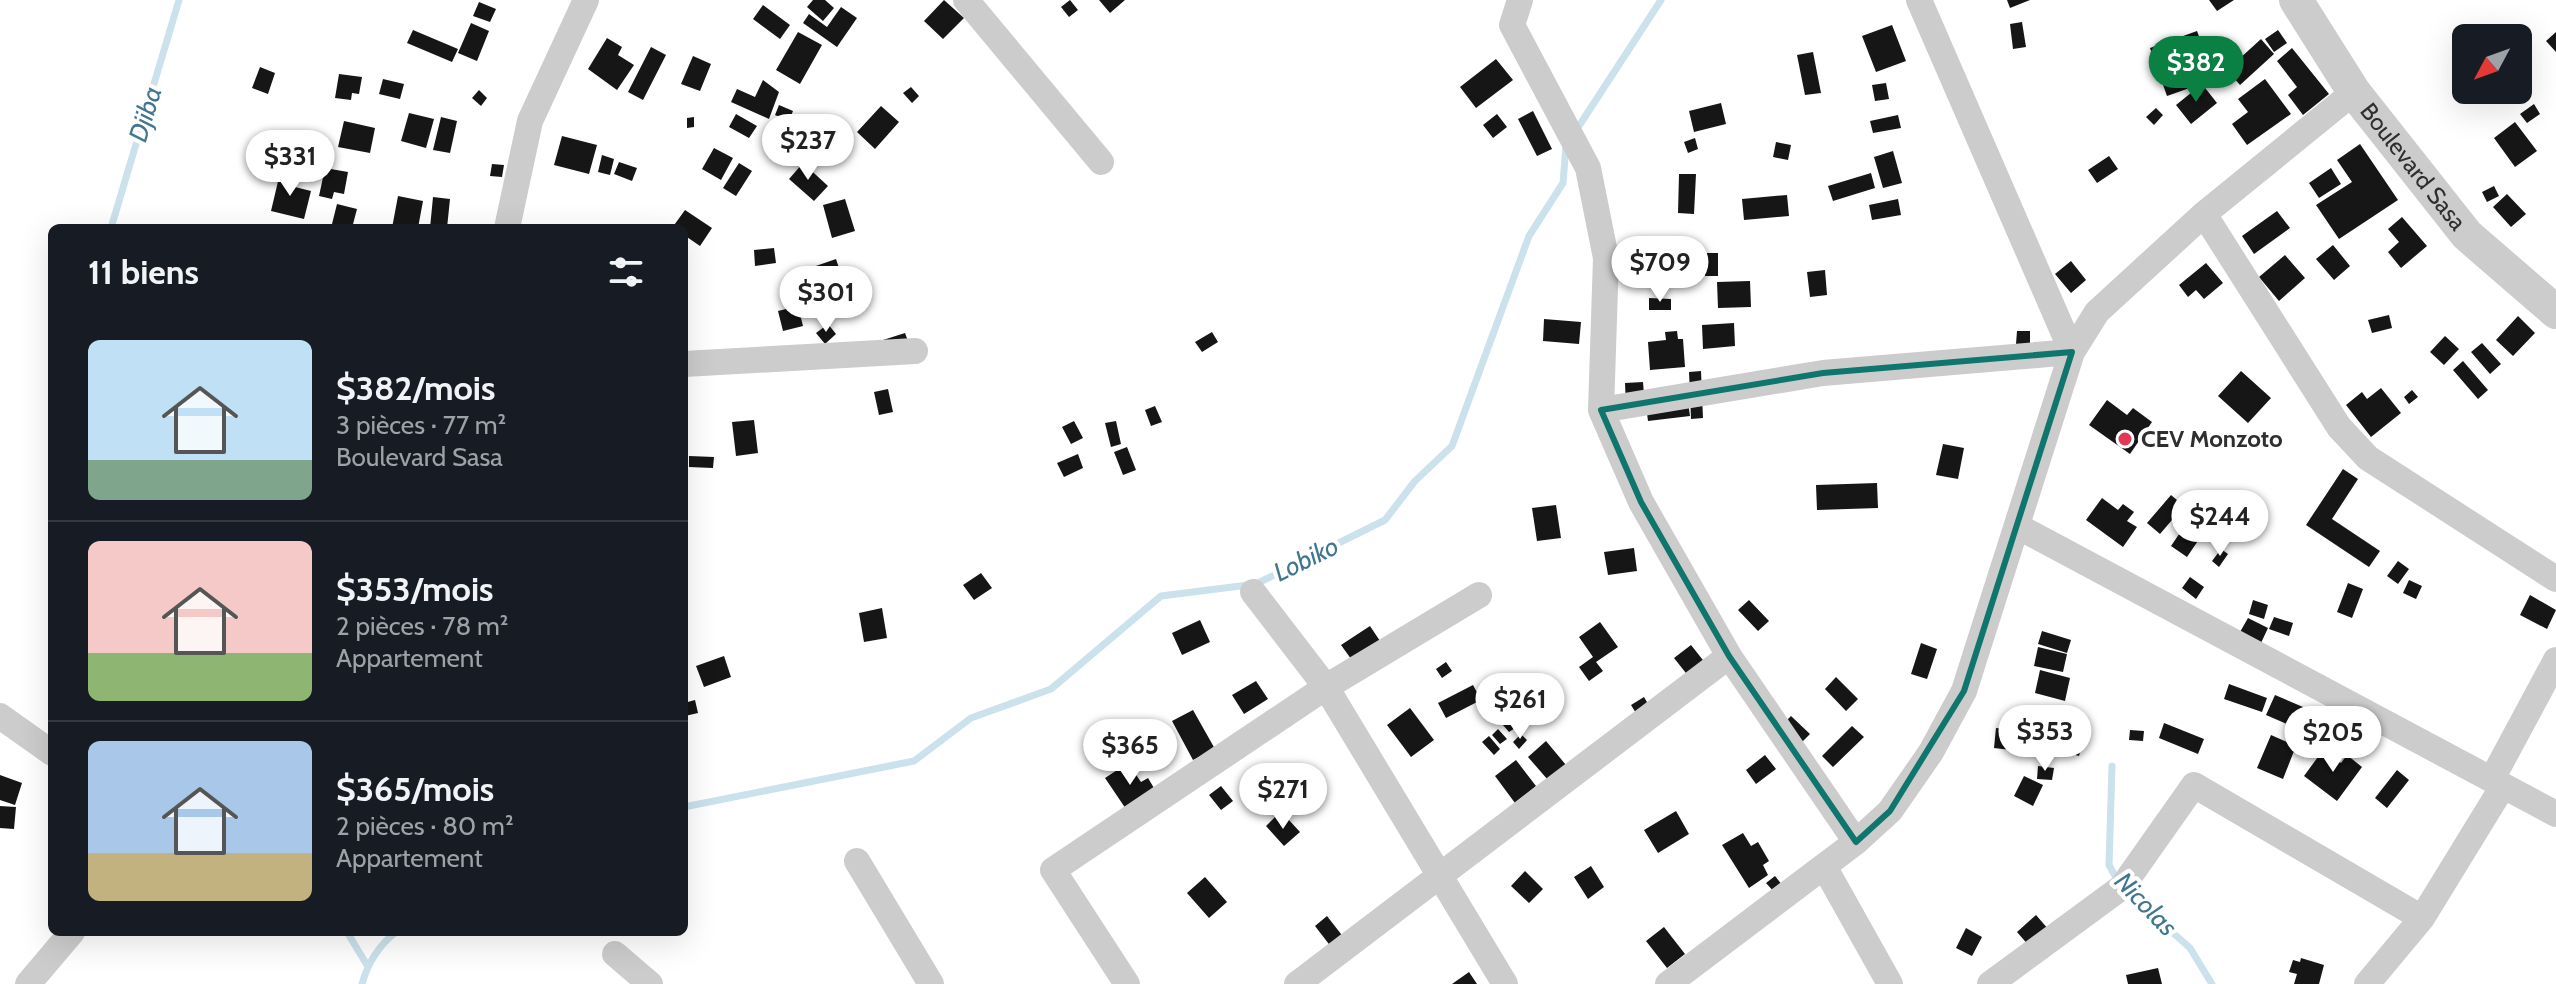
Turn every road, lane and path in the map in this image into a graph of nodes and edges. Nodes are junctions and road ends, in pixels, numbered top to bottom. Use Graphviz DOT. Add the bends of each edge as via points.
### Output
graph roads {
  1 [pos="966,0"];
  2 [pos="1520,0"];
  3 [pos="1919,0"];
  4 [pos="2296,0"];
  5 [pos="582,1"];
  6 [pos="2354,92"];
  7 [pos="1101,162"];
  8 [pos="2204,214"];
  9 [pos="508,224"];
  10 [pos="2556,312"];
  11 [pos="915,351"];
  12 [pos="2072,352"];
  13 [pos="688,364"];
  14 [pos="1601,410"];
  15 [pos="2019,527"];
  16 [pos="2556,579"];
  17 [pos="1253,592"];
  18 [pos="1479,595"];
  19 [pos="1729,656"];
  20 [pos="2556,660"];
  21 [pos="1326,687"];
  22 [pos="3,723"];
  23 [pos="48,751"];
  24 [pos="2497,782"];
  25 [pos="2556,814"];
  26 [pos="1856,842"];
  27 [pos="857,861"];
  28 [pos="1825,868"];
  29 [pos="1438,877"];
  30 [pos="2422,918"];
  31 [pos="69,936"];
  32 [pos="615,954"];
  33 [pos="28,984"];
  34 [pos="650,984"];
  35 [pos="931,984"];
  36 [pos="1127,984"];
  37 [pos="1297,984"];
  38 [pos="1505,984"];
  39 [pos="1668,984"];
  40 [pos="1890,984"];
  41 [pos="1990,984"];
  42 [pos="2367,984"];
  1 -- 7 [label="street"];
  2 -- 14 [label="street" via="1512,25 1588,168 1606,258"];
  3 -- 12 [label="street"];
  4 -- 6 [label="street, Boulevard Sasa"];
  5 -- 9 [label="street" via="530,121"];
  6 -- 8 [label="street"];
  6 -- 10 [label="street, Boulevard Sasa" via="2467,235"];
  8 -- 12 [label="street" via="2097,312"];
  8 -- 16 [label="street" via="2339,427 2368,458"];
  11 -- 13 [label="street"];
  12 -- 14 [label="street" via="1823,373"];
  12 -- 15 [label="street"];
  14 -- 19 [label="street" via="1641,502"];
  15 -- 24 [label="street"];
  15 -- 26 [label="street" via="1964,691 1890,811"];
  17 -- 21 [label="street"];
  18 -- 21 [label="street"];
  19 -- 26 [label="street"];
  19 -- 29 [label="street"];
  20 -- 24 [label="street"];
  21 -- 29 [label="street"];
  21 -- 36 [label="street" via="1053,870"];
  22 -- 23 [label="street"];
  24 -- 25 [label="street"];
  24 -- 30 [label="street"];
  26 -- 28 [label="street"];
  27 -- 35 [label="street"];
  28 -- 39 [label="street"];
  28 -- 40 [label="street"];
  29 -- 37 [label="street"];
  29 -- 38 [label="street"];
  30 -- 41 [label="street" via="2194,785 2122,887"];
  30 -- 42 [label="street"];
  31 -- 33 [label="street"];
  32 -- 34 [label="street"];
}
